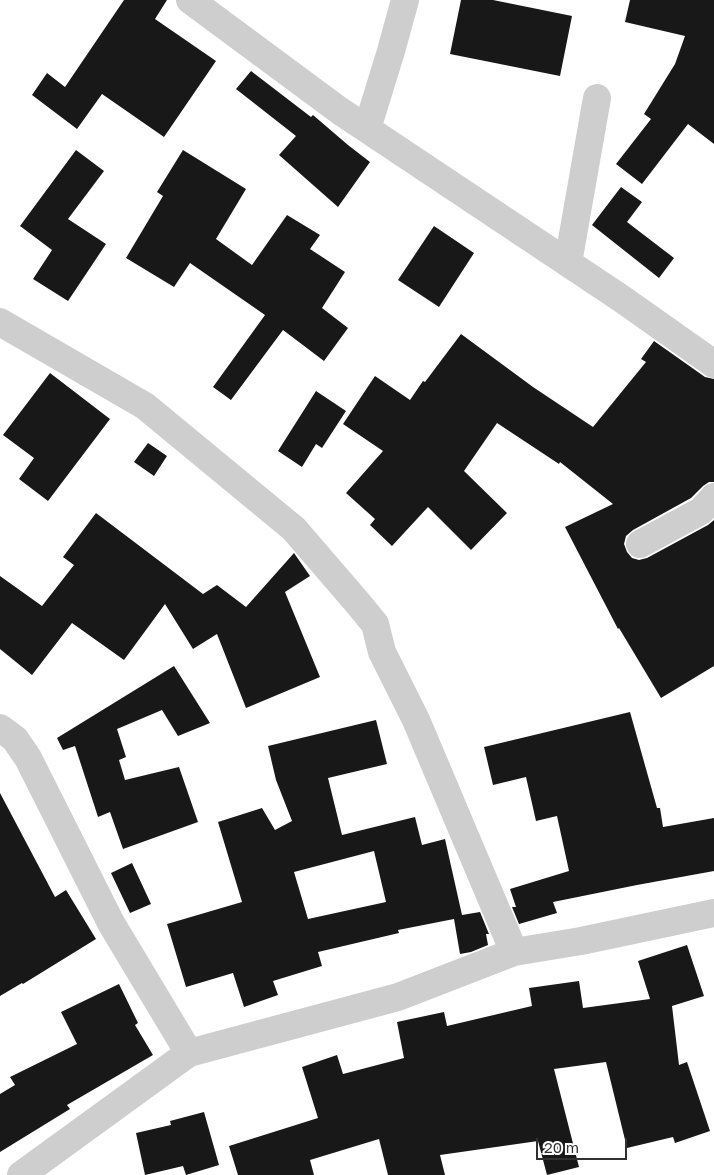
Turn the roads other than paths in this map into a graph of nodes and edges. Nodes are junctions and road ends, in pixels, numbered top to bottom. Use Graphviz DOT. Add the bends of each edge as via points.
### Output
graph roads {
  1 [pos="190,0"];
  2 [pos="405,0"];
  3 [pos="597,98"];
  4 [pos="367,130"];
  5 [pos="568,263"];
  6 [pos="0,322"];
  7 [pos="714,364"];
  8 [pos="714,497"];
  9 [pos="640,544"];
  10 [pos="0,728"];
  11 [pos="714,913"];
  12 [pos="514,952"];
  13 [pos="189,1053"];
  14 [pos="21,1175"];
  1 -- 4 [label="street"];
  2 -- 4 [label="street"];
  3 -- 5 [label="street"];
  4 -- 5 [label="street"];
  5 -- 7 [label="street"];
  6 -- 12 [label="street" via="146,406 294,529 375,624 382,652 416,720"];
  8 -- 9 [label="street" via="701,511"];
  10 -- 13 [label="street" via="14,739 28,758 111,923"];
  11 -- 12 [label="street"];
  12 -- 13 [label="street" via="398,997"];
  13 -- 14 [label="street"];
}
